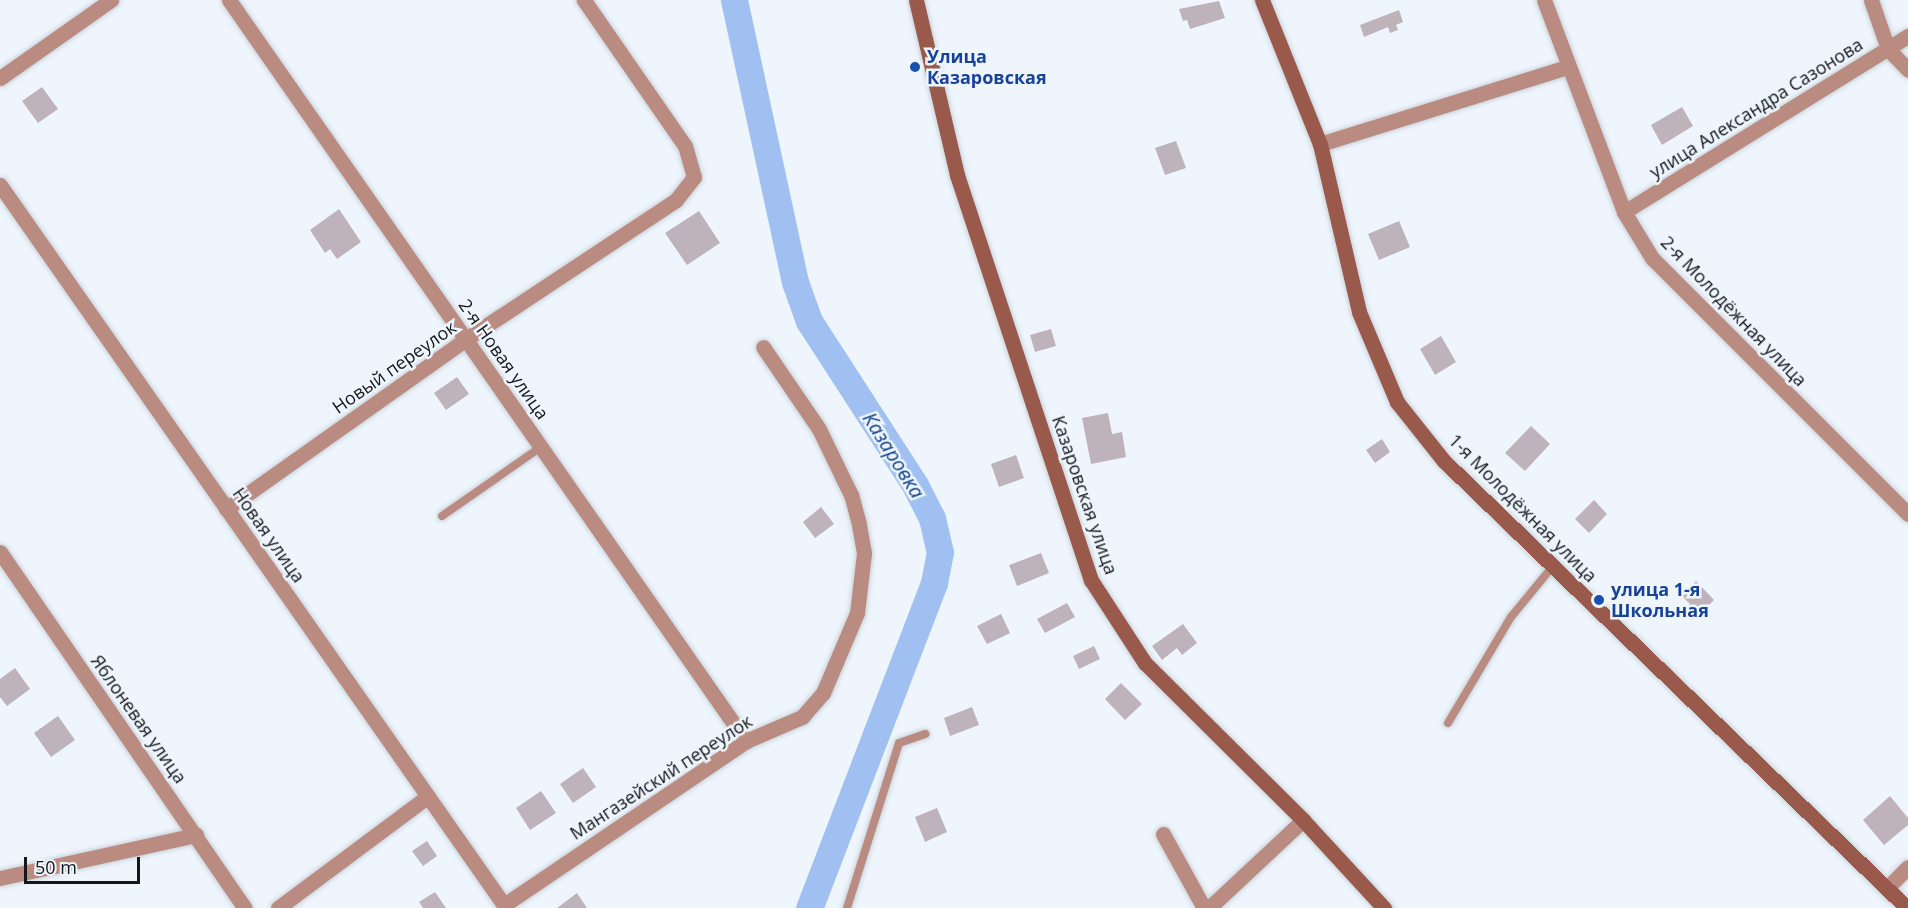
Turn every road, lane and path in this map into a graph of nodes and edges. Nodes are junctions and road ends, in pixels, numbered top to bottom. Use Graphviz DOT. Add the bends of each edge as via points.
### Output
graph roads {
  1 [pos="111,0"];
  2 [pos="230,0"];
  3 [pos="584,0"];
  4 [pos="916,0"];
  5 [pos="1262,0"];
  6 [pos="1544,0"];
  7 [pos="1871,0"];
  8 [pos="1908,36"];
  9 [pos="1888,49"];
  10 [pos="1567,67"];
  11 [pos="1908,70"];
  12 [pos="0,78"];
  13 [pos="1320,144"];
  14 [pos="0,185"];
  15 [pos="1624,212"];
  16 [pos="466,339"];
  17 [pos="763,347"];
  18 [pos="541,447"];
  19 [pos="226,509"];
  20 [pos="1908,514"];
  21 [pos="442,516"];
  22 [pos="0,552"];
  23 [pos="1553,566"];
  24 [pos="1448,723"];
  25 [pos="925,734"];
  26 [pos="746,741"];
  27 [pos="428,796"];
  28 [pos="1303,820"];
  29 [pos="196,834"];
  30 [pos="1163,834"];
  31 [pos="1908,867"];
  32 [pos="0,878"];
  33 [pos="1888,887"];
  34 [pos="505,906"];
  35 [pos="246,908"];
  36 [pos="278,908"];
  37 [pos="847,908"];
  38 [pos="1204,908"];
  39 [pos="1209,908"];
  40 [pos="1384,908"];
  41 [pos="1907,908"];
  1 -- 12 [label="street"];
  2 -- 16 [label="street, 2-я Новая улица"];
  3 -- 16 [label="street, Новый переулок" via="685,146 694,177 676,200"];
  4 -- 28 [label="street, Казаровская улица" via="957,175 1091,580 1145,663"];
  5 -- 13 [label="street, 1-я Молодёжная улица"];
  6 -- 10 [label="street, 2-я Молодёжная улица"];
  7 -- 9 [label="street"];
  8 -- 9 [label="street, улица Александра Сазонова"];
  9 -- 11 [label="street"];
  9 -- 15 [label="street, улица Александра Сазонова"];
  10 -- 13 [label="street"];
  10 -- 15 [label="street, 2-я Молодёжная улица"];
  13 -- 23 [label="street, 1-я Молодёжная улица" via="1359,312 1397,402 1444,461"];
  14 -- 19 [label="street, Новая улица"];
  15 -- 20 [label="street, 2-я Молодёжная улица" via="1652,258"];
  16 -- 18 [label="street, 2-я Новая улица"];
  16 -- 19 [label="street, Новый переулок"];
  17 -- 26 [label="street, Мангазейский переулок" via="819,429 851,495 864,553 857,613 823,693 802,717"];
  18 -- 21 [label="lane"];
  18 -- 26 [label="street, 2-я Новая улица"];
  19 -- 27 [label="street, Новая улица"];
  22 -- 29 [label="street, Яблоневая улица"];
  23 -- 24 [label="lane" via="1511,617"];
  23 -- 33 [label="street, 1-я Молодёжная улица"];
  25 -- 37 [label="lane" via="899,742"];
  26 -- 34 [label="street, Мангазейский переулок"];
  27 -- 34 [label="street, Новая улица"];
  27 -- 36 [label="street"];
  28 -- 39 [label="street"];
  28 -- 40 [label="street, Казаровская улица"];
  29 -- 32 [label="street"];
  29 -- 35 [label="street, Яблоневая улица"];
  30 -- 38 [label="street"];
  31 -- 33 [label="street"];
  33 -- 41 [label="street, 1-я Молодёжная улица"];
}
